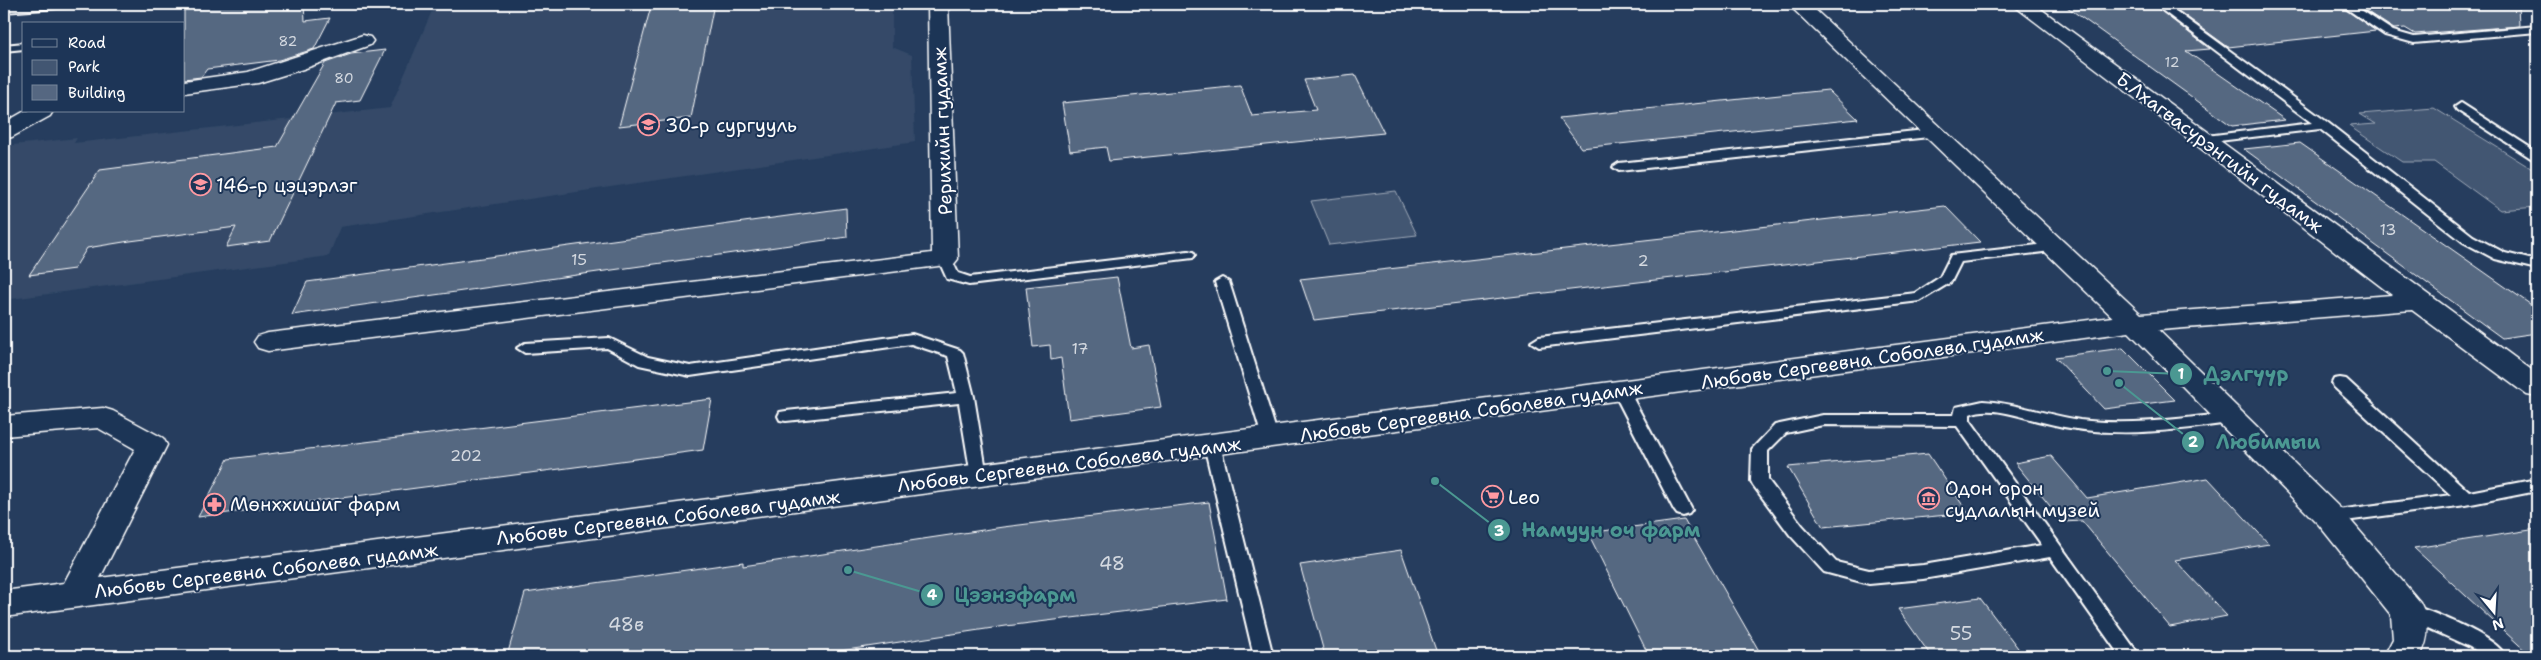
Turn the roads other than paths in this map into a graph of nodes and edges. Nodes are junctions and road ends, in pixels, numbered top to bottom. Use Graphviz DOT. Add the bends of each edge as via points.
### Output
graph roads {
  1 [pos="70,4"];
  2 [pos="938,4"];
  3 [pos="1798,4"];
  4 [pos="2022,4"];
  5 [pos="2160,4"];
  6 [pos="2346,4"];
  7 [pos="4,9"];
  8 [pos="2537,29"];
  9 [pos="363,41"];
  10 [pos="22,46"];
  11 [pos="4,48"];
  12 [pos="185,87"];
  13 [pos="2461,107"];
  14 [pos="40,112"];
  15 [pos="2323,125"];
  16 [pos="4,132"];
  17 [pos="1934,133"];
  18 [pos="2206,140"];
  19 [pos="2537,158"];
  20 [pos="1619,167"];
  21 [pos="2055,247"];
  22 [pos="1188,255"];
  23 [pos="945,259"];
  24 [pos="2537,265"];
  25 [pos="1222,282"];
  26 [pos="2416,301"];
  27 [pos="2135,323"];
  28 [pos="268,342"];
  29 [pos="1538,342"];
  30 [pos="525,348"];
  31 [pos="2340,383"];
  32 [pos="2537,388"];
  33 [pos="1621,391"];
  34 [pos="966,398"];
  35 [pos="786,416"];
  36 [pos="2229,418"];
  37 [pos="1962,421"];
  38 [pos="4,426"];
  39 [pos="1270,438"];
  40 [pos="1212,445"];
  41 [pos="979,476"];
  42 [pos="2537,485"];
  43 [pos="2466,499"];
  44 [pos="1683,510"];
  45 [pos="2330,517"];
  46 [pos="2055,550"];
  47 [pos="75,595"];
  48 [pos="4,604"];
  49 [pos="2408,611"];
  50 [pos="1264,656"];
  51 [pos="2131,656"];
  52 [pos="2402,656"];
  53 [pos="2496,656"];
  1 -- 7 [label="lane"];
  2 -- 23 [label="street, Рерихийн гудамж"];
  3 -- 17 [label="street"];
  4 -- 18 [label="street, Б.Лхагвасүрэнгийн гудамж"];
  5 -- 15 [label="lane"];
  6 -- 8 [label="lane" via="2389,33 2414,40"];
  9 -- 12 [label="street" via="250,78"];
  10 -- 11 [label="lane"];
  13 -- 19 [label="lane"];
  14 -- 16 [label="street"];
  15 -- 18 [label="lane"];
  15 -- 24 [label="lane" via="2468,239 2500,256"];
  17 -- 20 [label="lane"];
  17 -- 21 [label="street"];
  18 -- 26 [label="street, Б.Лхагвасүрэнгийн гудамж"];
  21 -- 27 [label="street"];
  21 -- 29 [label="lane" via="1956,258 1946,279 1920,297"];
  22 -- 23 [label="lane" via="969,281 952,276"];
  23 -- 28 [label="street"];
  25 -- 39 [label="lane"];
  26 -- 27 [label="street, Любовь Сергеевна Соболева гудамж"];
  26 -- 32 [label="street, Б.Лхагвасүрэнгийн гудамж"];
  27 -- 33 [label="street, Любовь Сергеевна Соболева гудамж"];
  27 -- 36 [label="street"];
  30 -- 34 [label="lane" via="609,343 644,361 690,371 912,339 955,353"];
  31 -- 43 [label="lane"];
  33 -- 39 [label="street, Любовь Сергеевна Соболева гудамж"];
  33 -- 44 [label="lane"];
  34 -- 35 [label="lane"];
  34 -- 41 [label="lane"];
  36 -- 37 [label="lane" via="2126,427 2066,423 1990,406 1975,406 1962,412"];
  36 -- 45 [label="street"];
  37 -- 46 [label="lane"];
  37 -- 46 [label="lane" via="1823,420 1781,429 1760,448 1759,481 1796,530 1830,567 1869,577 1923,572"];
  38 -- 47 [label="street" via="103,418 152,445"];
  39 -- 40 [label="street, Любовь Сергеевна Соболева гудамж"];
  40 -- 41 [label="street, Любовь Сергеевна Соболева гудамж"];
  40 -- 50 [label="lane"];
  41 -- 47 [label="street, Любовь Сергеевна Соболева гудамж"];
  42 -- 43 [label="lane"];
  43 -- 45 [label="lane"];
  45 -- 49 [label="street"];
  46 -- 51 [label="lane"];
  47 -- 48 [label="street, Любовь Сергеевна Соболева гудамж"];
  49 -- 52 [label="street" via="2411,640"];
  49 -- 53 [label="lane" via="2477,642"];
}
